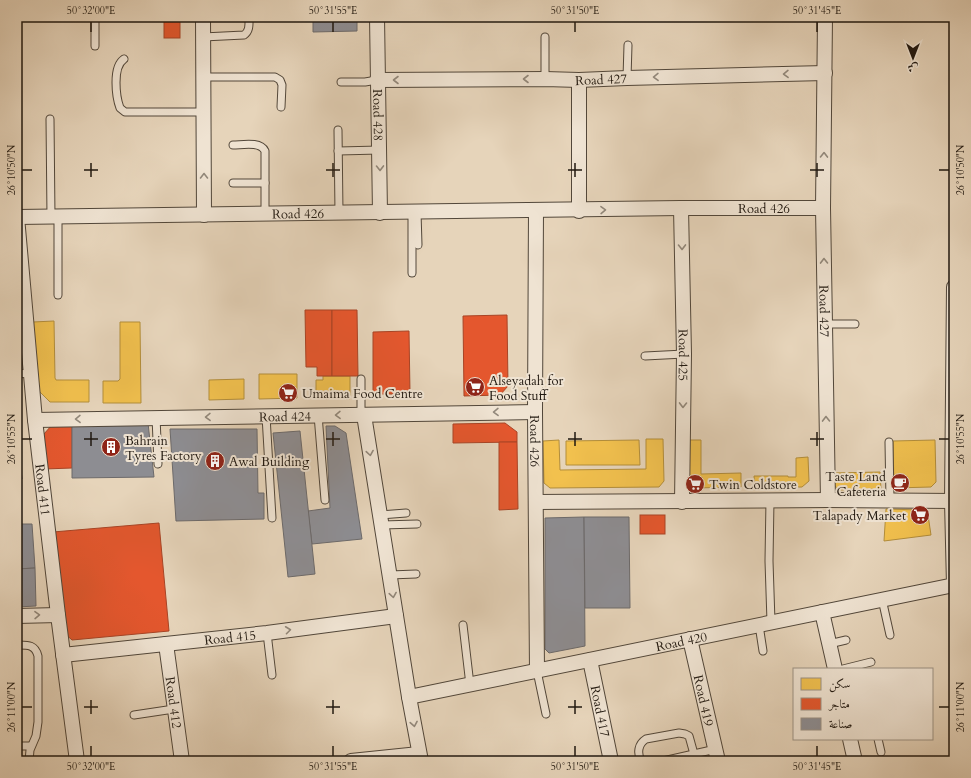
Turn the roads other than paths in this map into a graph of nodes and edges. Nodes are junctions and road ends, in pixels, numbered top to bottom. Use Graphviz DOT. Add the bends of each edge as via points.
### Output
graph roads {
  1 [pos="95,17"];
  2 [pos="203,17"];
  3 [pos="249,17"];
  4 [pos="377,17"];
  5 [pos="825,17"];
  6 [pos="203,37"];
  7 [pos="546,37"];
  8 [pos="628,45"];
  9 [pos="95,46"];
  10 [pos="124,59"];
  11 [pos="825,73"];
  12 [pos="204,77"];
  13 [pos="627,78"];
  14 [pos="545,79"];
  15 [pos="377,80"];
  16 [pos="579,80"];
  17 [pos="340,82"];
  18 [pos="281,107"];
  19 [pos="203,112"];
  20 [pos="50,119"];
  21 [pos="338,130"];
  22 [pos="232,145"];
  23 [pos="380,150"];
  24 [pos="338,151"];
  25 [pos="232,183"];
  26 [pos="265,183"];
  27 [pos="681,208"];
  28 [pos="823,208"];
  29 [pos="536,210"];
  30 [pos="579,210"];
  31 [pos="414,212"];
  32 [pos="339,213"];
  33 [pos="380,213"];
  34 [pos="265,214"];
  35 [pos="204,215"];
  36 [pos="17,217"];
  37 [pos="55,217"];
  38 [pos="418,246"];
  39 [pos="412,273"];
  40 [pos="954,287"];
  41 [pos="58,295"];
  42 [pos="825,324"];
  43 [pos="855,324"];
  44 [pos="684,354"];
  45 [pos="645,356"];
  46 [pos="31,373"];
  47 [pos="17,374"];
  48 [pos="361,378"];
  49 [pos="535,412"];
  50 [pos="318,415"];
  51 [pos="362,415"];
  52 [pos="266,416"];
  53 [pos="156,417"];
  54 [pos="35,420"];
  55 [pos="890,442"];
  56 [pos="158,464"];
  57 [pos="325,500"];
  58 [pos="770,500"];
  59 [pos="828,500"];
  60 [pos="890,501"];
  61 [pos="953,501"];
  62 [pos="536,502"];
  63 [pos="682,502"];
  64 [pos="406,513"];
  65 [pos="272,518"];
  66 [pos="381,520"];
  67 [pos="417,524"];
  68 [pos="416,574"];
  69 [pos="390,575"];
  70 [pos="954,585"];
  71 [pos="882,599"];
  72 [pos="822,612"];
  73 [pos="58,615"];
  74 [pos="17,616"];
  75 [pos="396,616"];
  76 [pos="765,624"];
  77 [pos="463,625"];
  78 [pos="267,633"];
  79 [pos="890,635"];
  80 [pos="690,639"];
  81 [pos="846,640"];
  82 [pos="166,644"];
  83 [pos="830,644"];
  84 [pos="17,645"];
  85 [pos="763,652"];
  86 [pos="63,655"];
  87 [pos="590,660"];
  88 [pos="871,662"];
  89 [pos="835,668"];
  90 [pos="847,668"];
  91 [pos="537,671"];
  92 [pos="272,675"];
  93 [pos="470,685"];
  94 [pos="409,698"];
  95 [pos="174,710"];
  96 [pos="134,714"];
  97 [pos="546,714"];
  98 [pos="850,740"];
  99 [pos="878,740"];
  100 [pos="17,746"];
  101 [pos="31,746"];
  102 [pos="881,752"];
  103 [pos="694,754"];
  104 [pos="717,755"];
  105 [pos="420,758"];
  106 [pos="29,761"];
  107 [pos="77,761"];
  108 [pos="182,761"];
  109 [pos="351,761"];
  110 [pos="611,761"];
  111 [pos="641,761"];
  112 [pos="663,761"];
  113 [pos="855,761"];
  1 -- 9 [label="lane"];
  2 -- 6 [label="street"];
  3 -- 6 [label="lane" via="249,28 244,35"];
  4 -- 15 [label="street, Road 428"];
  5 -- 11 [label="street, Road 427"];
  6 -- 12 [label="street"];
  7 -- 14 [label="lane"];
  8 -- 13 [label="lane"];
  10 -- 19 [label="lane" via="119,63 117,70 117,96 120,108 125,112"];
  11 -- 13 [label="street, Road 427, one-way"];
  28 -- 11 [label="street, Road 427, one-way"];
  12 -- 18 [label="lane" via="275,77 282,85"];
  12 -- 19 [label="street"];
  13 -- 16 [label="street, Road 427"];
  14 -- 15 [label="street, Road 427, one-way"];
  14 -- 16 [label="street, Road 427"];
  15 -- 17 [label="lane"];
  15 -- 23 [label="street, Road 428"];
  16 -- 30 [label="street"];
  35 -- 19 [label="street, one-way"];
  20 -- 37 [label="lane"];
  21 -- 24 [label="lane"];
  22 -- 26 [label="lane" via="257,145 264,148"];
  23 -- 24 [label="lane"];
  23 -- 33 [label="street, Road 428, one-way"];
  24 -- 32 [label="lane"];
  25 -- 26 [label="lane"];
  26 -- 34 [label="lane"];
  27 -- 28 [label="street, Road 426"];
  30 -- 27 [label="street, Road 426, one-way"];
  27 -- 44 [label="street, Road 425, one-way"];
  42 -- 28 [label="street, Road 427, one-way"];
  29 -- 30 [label="street, Road 426"];
  29 -- 31 [label="street, Road 426"];
  29 -- 49 [label="street, Road 426"];
  31 -- 33 [label="street, Road 426"];
  31 -- 38 [label="lane"];
  31 -- 39 [label="lane"];
  32 -- 33 [label="street, Road 426"];
  32 -- 34 [label="street, Road 426"];
  34 -- 35 [label="street, Road 426"];
  35 -- 37 [label="street, Road 426"];
  36 -- 37 [label="street, Road 426"];
  36 -- 46 [label="street, Road 411"];
  37 -- 41 [label="lane"];
  40 -- 61 [label="street"];
  42 -- 43 [label="lane"];
  59 -- 42 [label="street, Road 427, one-way"];
  44 -- 45 [label="lane"];
  44 -- 63 [label="street, Road 425, one-way"];
  46 -- 47 [label="lane"];
  46 -- 54 [label="street, Road 411"];
  48 -- 51 [label="lane"];
  49 -- 51 [label="street, Road 424, one-way"];
  49 -- 62 [label="street, Road 426"];
  51 -- 50 [label="street, Road 424, one-way"];
  50 -- 52 [label="street, Road 424"];
  50 -- 57 [label="lane"];
  51 -- 66 [label="street, one-way"];
  52 -- 53 [label="street, Road 424, one-way"];
  52 -- 65 [label="lane"];
  53 -- 54 [label="street, Road 424, one-way"];
  53 -- 56 [label="lane"];
  54 -- 73 [label="street, Road 411"];
  55 -- 60 [label="lane"];
  58 -- 59 [label="street"];
  58 -- 63 [label="street"];
  58 -- 76 [label="lane"];
  59 -- 60 [label="street"];
  60 -- 61 [label="street"];
  61 -- 70 [label="street"];
  62 -- 63 [label="street"];
  62 -- 91 [label="street, Road 426"];
  64 -- 66 [label="lane"];
  66 -- 67 [label="lane"];
  66 -- 69 [label="street"];
  68 -- 69 [label="lane"];
  69 -- 75 [label="street, one-way"];
  70 -- 71 [label="street, Road 420"];
  71 -- 72 [label="street, Road 420"];
  71 -- 79 [label="lane"];
  72 -- 76 [label="street, Road 420"];
  72 -- 83 [label="street"];
  74 -- 73 [label="street, one-way"];
  73 -- 86 [label="street, Road 411"];
  78 -- 75 [label="street, Road 415, one-way"];
  75 -- 94 [label="street"];
  76 -- 80 [label="street, Road 420"];
  76 -- 85 [label="lane"];
  77 -- 93 [label="lane"];
  78 -- 82 [label="street, Road 415"];
  78 -- 92 [label="lane"];
  80 -- 87 [label="street, Road 420"];
  80 -- 104 [label="street, Road 419"];
  81 -- 83 [label="lane"];
  82 -- 86 [label="street, Road 415"];
  82 -- 95 [label="street, Road 412"];
  83 -- 89 [label="street"];
  84 -- 101 [label="lane" via="30,645 38,656 38,722"];
  86 -- 107 [label="street, Road 411"];
  87 -- 91 [label="street, Road 420"];
  87 -- 110 [label="street, Road 417"];
  88 -- 90 [label="lane"];
  91 -- 93 [label="street, Road 420"];
  91 -- 97 [label="lane"];
  93 -- 94 [label="street, Road 420"];
  94 -- 105 [label="street, one-way"];
  95 -- 96 [label="lane"];
  95 -- 108 [label="street, Road 412"];
  98 -- 113 [label="street"];
  99 -- 102 [label="lane"];
  100 -- 101 [label="lane"];
  101 -- 106 [label="lane"];
  103 -- 104 [label="lane"];
  103 -- 111 [label="lane" via="689,736 679,733 641,742"];
  103 -- 112 [label="lane"];
  105 -- 109 [label="street"];
}
